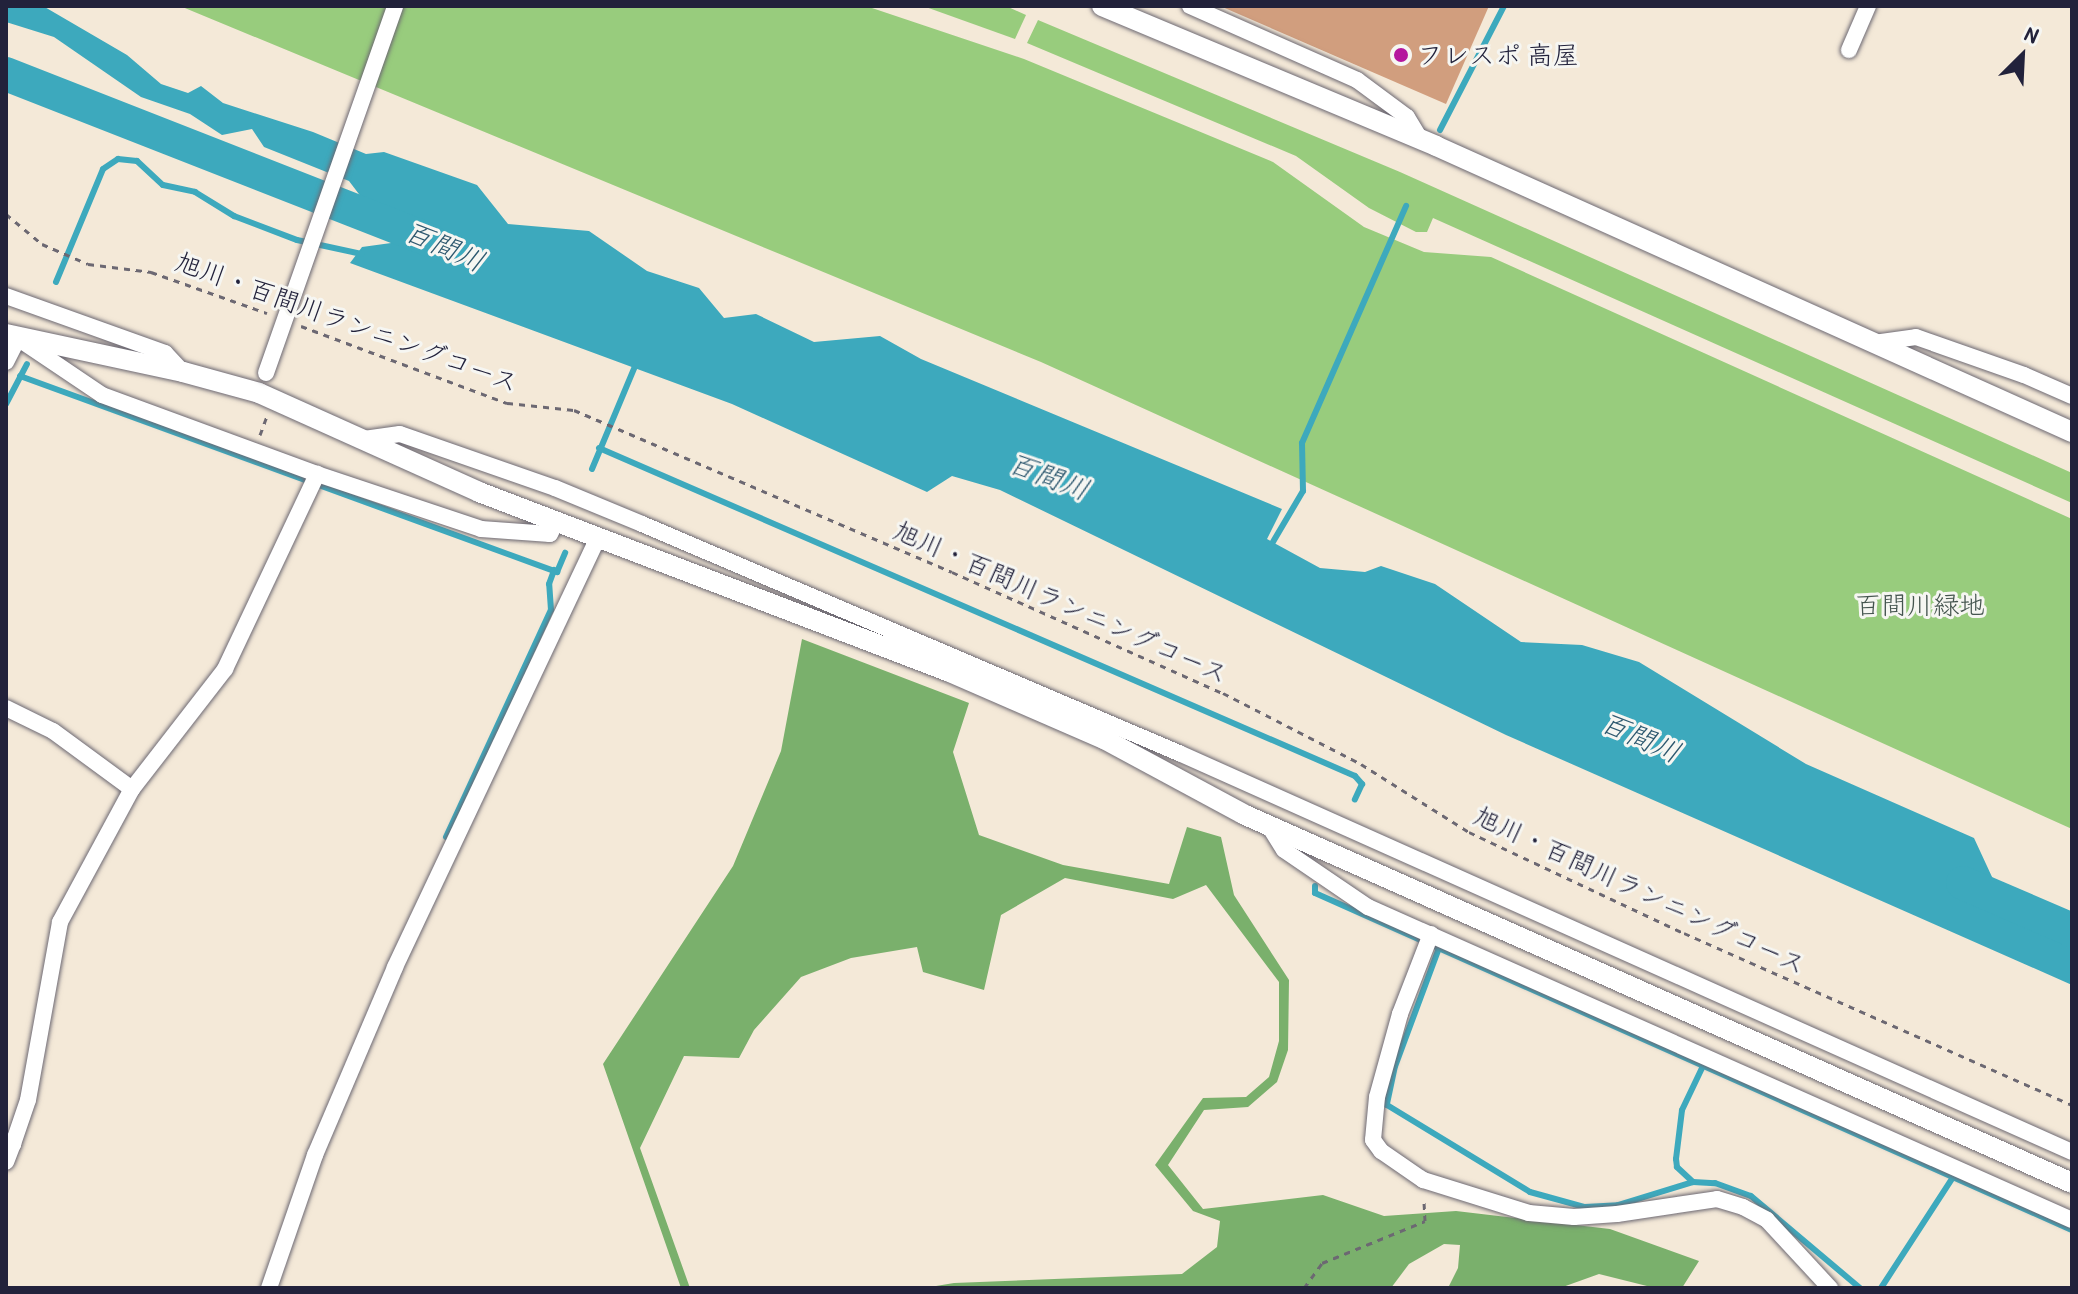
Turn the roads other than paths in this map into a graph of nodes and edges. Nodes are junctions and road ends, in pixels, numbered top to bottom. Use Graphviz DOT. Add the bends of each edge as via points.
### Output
graph roads {
  1 [pos="395,6"];
  2 [pos="1102,6"];
  3 [pos="1190,6"];
  4 [pos="1868,6"];
  5 [pos="1849,50"];
  6 [pos="1421,140"];
  7 [pos="6,296"];
  8 [pos="10,337"];
  9 [pos="1874,343"];
  10 [pos="6,362"];
  11 [pos="183,372"];
  12 [pos="266,373"];
  13 [pos="259,393"];
  14 [pos="2072,396"];
  15 [pos="2072,432"];
  16 [pos="364,439"];
  17 [pos="314,479"];
  18 [pos="556,522"];
  19 [pos="597,540"];
  20 [pos="6,708"];
  21 [pos="132,789"];
  22 [pos="1269,826"];
  23 [pos="1428,939"];
  24 [pos="10,1142"];
  25 [pos="2072,1152"];
  26 [pos="6,1162"];
  27 [pos="2072,1183"];
  28 [pos="2072,1220"];
  29 [pos="269,1288"];
  30 [pos="1830,1288"];
  1 -- 12 [label="street, bridge"];
  2 -- 6 [label="street"];
  3 -- 6 [label="street" via="1357,80 1407,117"];
  4 -- 5 [label="street"];
  6 -- 9 [label="street"];
  7 -- 11 [label="street" via="165,353"];
  8 -- 10 [label="street"];
  8 -- 11 [label="street"];
  8 -- 17 [label="street" via="102,395"];
  9 -- 14 [label="street" via="1916,337"];
  9 -- 15 [label="street"];
  11 -- 13 [label="street"];
  12 -- 13 [label="street"];
  13 -- 16 [label="street"];
  16 -- 18 [label="street"];
  16 -- 25 [label="street" via="400,434 642,524 1179,753"];
  17 -- 18 [label="street" via="481,529 550,534"];
  17 -- 21 [label="street" via="225,669"];
  18 -- 19 [label="street"];
  19 -- 22 [label="street" via="950,672 1104,739"];
  19 -- 29 [label="street" via="395,967 315,1155"];
  20 -- 21 [label="street" via="53,731"];
  21 -- 24 [label="street" via="60,922 28,1100"];
  22 -- 23 [label="street" via="1284,850 1368,907"];
  22 -- 27 [label="street"];
  23 -- 28 [label="street"];
  23 -- 30 [label="street" via="1385,1065 1373,1140 1381,1151 1423,1180 1529,1213 1574,1217 1717,1199 1767,1220"];
  24 -- 26 [label="street"];
}
